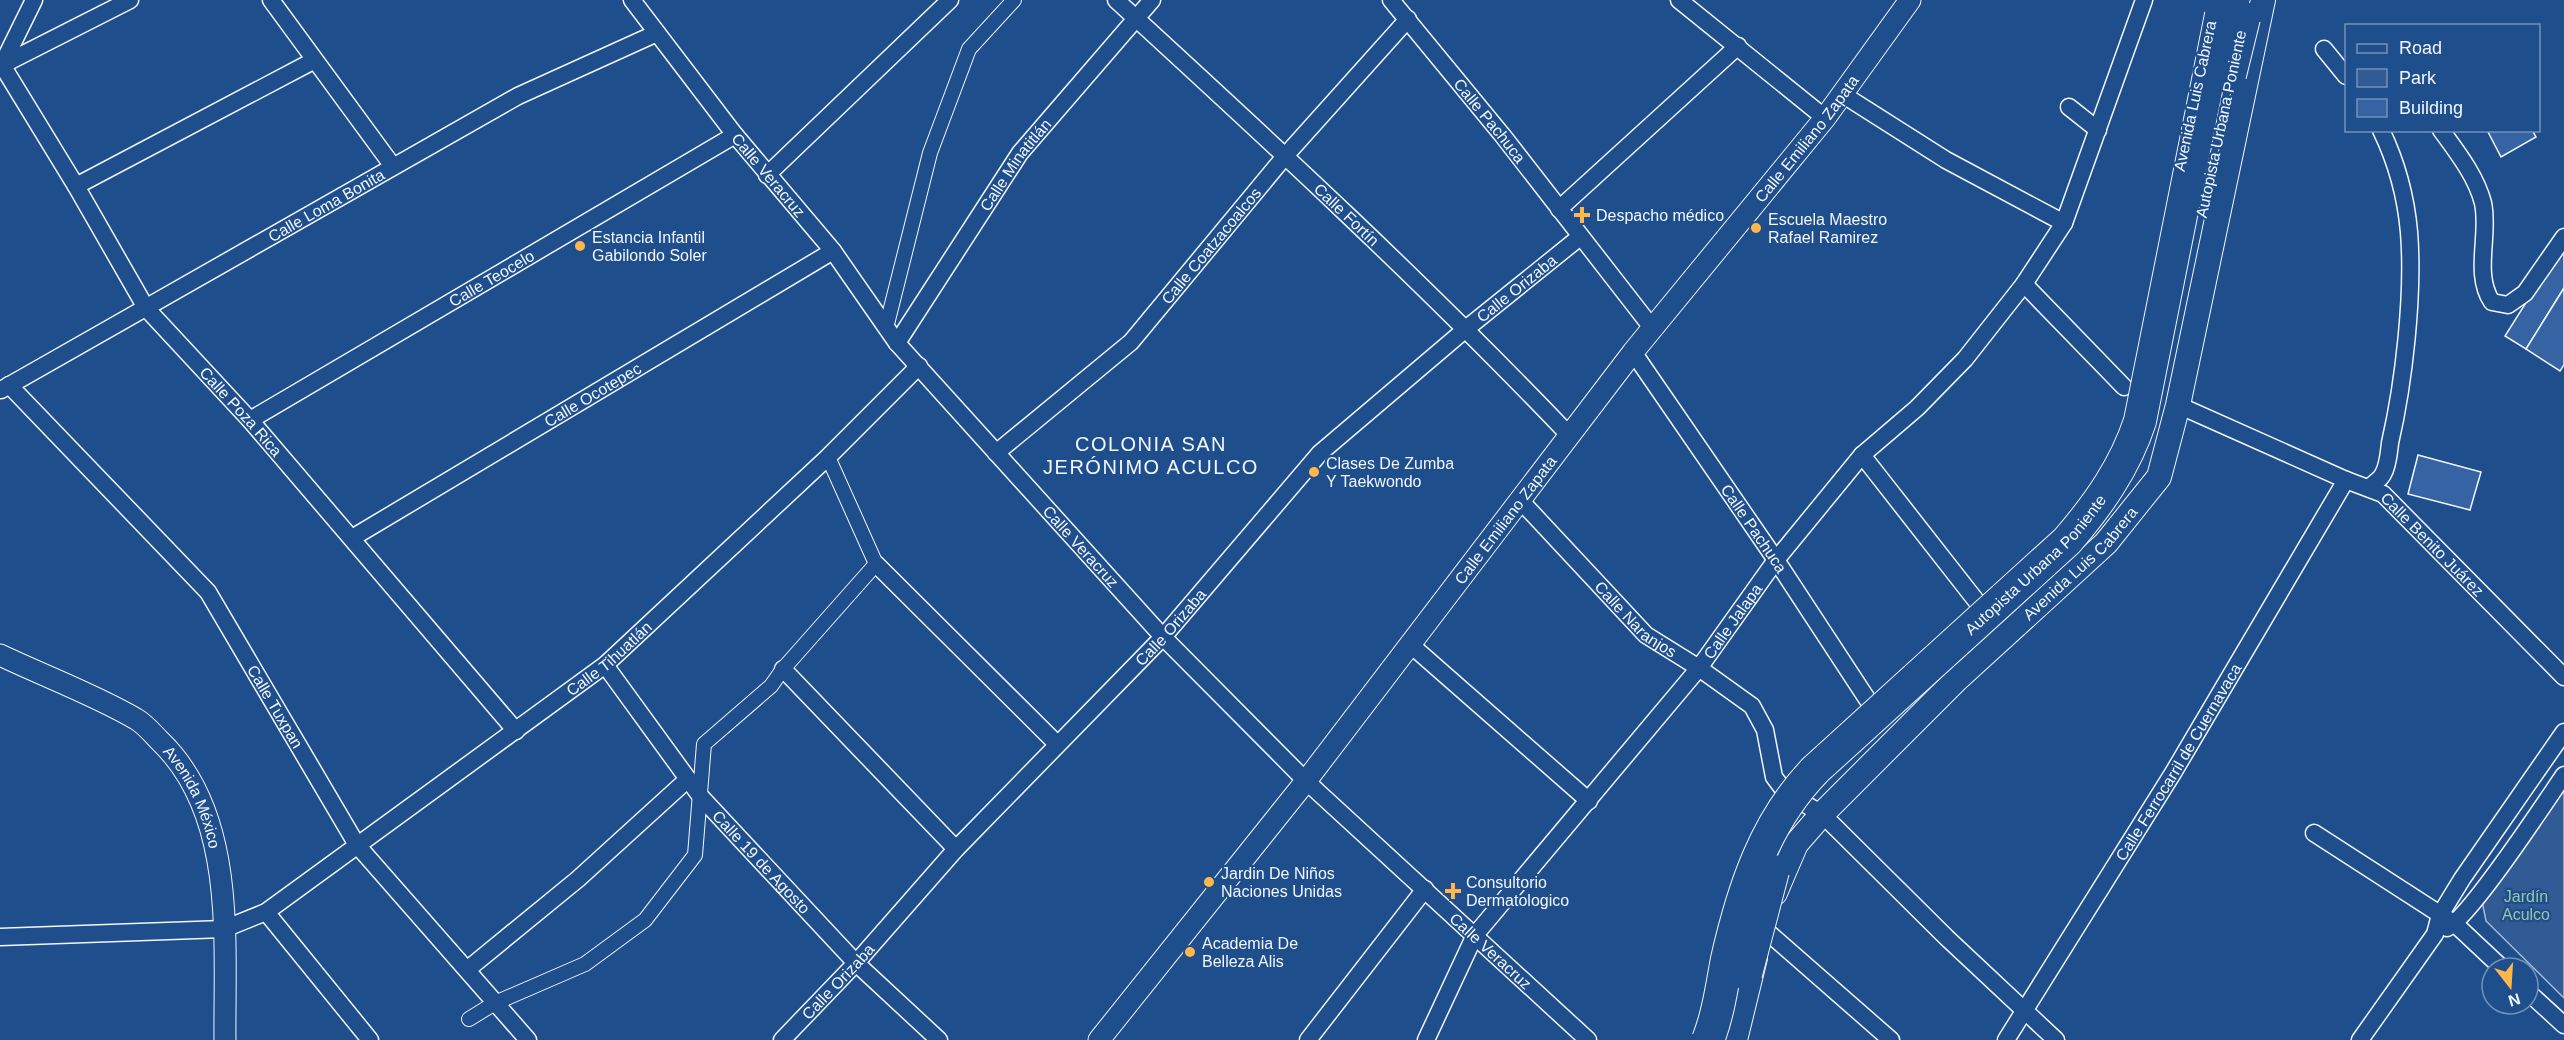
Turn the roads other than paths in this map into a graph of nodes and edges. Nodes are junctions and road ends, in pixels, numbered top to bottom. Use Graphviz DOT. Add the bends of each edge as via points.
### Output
graph roads {
  1 [pos="34,0"];
  2 [pos="130,0"];
  3 [pos="271,0"];
  4 [pos="632,0"];
  5 [pos="950,0"];
  6 [pos="1014,0"];
  7 [pos="1116,0"];
  8 [pos="1152,0"];
  9 [pos="1391,0"];
  10 [pos="1679,0"];
  11 [pos="1910,0"];
  12 [pos="2144,0"];
  13 [pos="2235,8"];
  14 [pos="1136,18"];
  15 [pos="1408,19"];
  16 [pos="657,33"];
  17 [pos="1738,46"];
  18 [pos="2324,49"];
  19 [pos="313,61"];
  20 [pos="1,65"];
  21 [pos="2345,75"];
  22 [pos="1842,94"];
  23 [pos="2069,107"];
  24 [pos="1825,118"];
  25 [pos="2098,130"];
  26 [pos="2382,132"];
  27 [pos="2442,132"];
  28 [pos="735,135"];
  29 [pos="1286,155"];
  30 [pos="392,165"];
  31 [pos="767,176"];
  32 [pos="76,186"];
  33 [pos="1559,209"];
  34 [pos="2064,223"];
  35 [pos="1580,237"];
  36 [pos="2564,237"];
  37 [pos="833,251"];
  38 [pos="2025,284"];
  39 [pos="146,308"];
  40 [pos="886,328"];
  41 [pos="1467,328"];
  42 [pos="1653,329"];
  43 [pos="897,342"];
  44 [pos="1634,352"];
  45 [pos="919,366"];
  46 [pos="2124,387"];
  47 [pos="5,388"];
  48 [pos="2178,405"];
  49 [pos="250,420"];
  50 [pos="1570,436"];
  51 [pos="996,453"];
  52 [pos="1862,455"];
  53 [pos="828,457"];
  54 [pos="2346,480"];
  55 [pos="2370,487"];
  56 [pos="1520,499"];
  57 [pos="352,538"];
  58 [pos="1776,560"];
  59 [pos="2032,561"];
  60 [pos="876,564"];
  61 [pos="2054,591"];
  62 [pos="1980,607"];
  63 [pos="1163,637"];
  64 [pos="1411,645"];
  65 [pos="0,655"];
  66 [pos="605,665"];
  67 [pos="1700,668"];
  68 [pos="783,669"];
  69 [pos="2564,677"];
  70 [pos="1873,708"];
  71 [pos="516,731"];
  72 [pos="2564,732"];
  73 [pos="1057,744"];
  74 [pos="2564,775"];
  75 [pos="688,779"];
  76 [pos="1306,781"];
  77 [pos="1786,793"];
  78 [pos="701,797"];
  79 [pos="1588,801"];
  80 [pos="1822,814"];
  81 [pos="2314,832"];
  82 [pos="357,845"];
  83 [pos="956,849"];
  84 [pos="1425,889"];
  85 [pos="266,912"];
  86 [pos="2440,915"];
  87 [pos="2455,924"];
  88 [pos="1763,928"];
  89 [pos="224,929"];
  90 [pos="2435,934"];
  91 [pos="1475,935"];
  92 [pos="0,937"];
  93 [pos="2489,956"];
  94 [pos="856,963"];
  95 [pos="468,969"];
  96 [pos="1749,983"];
  97 [pos="495,1003"];
  98 [pos="2540,1003"];
  99 [pos="2023,1010"];
  100 [pos="469,1018"];
  101 [pos="1708,1025"];
  102 [pos="2564,1025"];
  103 [pos="1736,1028"];
  104 [pos="225,1040"];
  105 [pos="370,1040"];
  106 [pos="528,1040"];
  107 [pos="782,1040"];
  108 [pos="939,1040"];
  109 [pos="1100,1040"];
  110 [pos="1308,1040"];
  111 [pos="1426,1040"];
  112 [pos="1588,1040"];
  113 [pos="1699,1040"];
  114 [pos="1735,1040"];
  115 [pos="1891,1040"];
  116 [pos="2006,1040"];
  117 [pos="2056,1040"];
  118 [pos="2360,1040"];
  1 -- 20 [label="street"];
  2 -- 20 [label="street"];
  3 -- 19 [label="street"];
  4 -- 16 [label="street, Calle Veracruz"];
  5 -- 31 [label="street"];
  6 -- 40 [label="street" via="969,49 930,153"];
  7 -- 14 [label="street, Calle Fortín"];
  8 -- 14 [label="street, Calle Minatitlán"];
  9 -- 15 [label="street, Calle Pachuca"];
  10 -- 17 [label="street"];
  11 -- 22 [label="street, Calle Emiliano Zapata"];
  12 -- 25 [label="street, Calle Jalapa"];
  13 -- 48 [label="main road, Avenida Luis Cabrera"];
  13 -- 59 [label="main road, Avenida Luis Cabrera" via="2135,399 2110,465 2081,508"];
  13 -- 101 [label="highway, Autopista Urbana Poniente, bridge" via="2144,402 2125,458 2099,501 2067,541 1816,769 1785,804 1738,909"];
  13 -- 103 [label="highway, Autopista Urbana Poniente, bridge" via="2169,375 2149,452 2138,476 2108,526 2083,553 1892,720 1835,775 1797,820 1786,838 1763,903"];
  14 -- 29 [label="street, Calle Fortín"];
  14 -- 43 [label="street, Calle Minatitlán" via="1020,153"];
  15 -- 29 [label="street, Calle Coatzacoalcos"];
  15 -- 33 [label="street, Calle Pachuca"];
  16 -- 28 [label="street, Calle Veracruz"];
  16 -- 30 [label="street, Calle Loma Bonita" via="518,96"];
  17 -- 24 [label="street"];
  17 -- 33 [label="street"];
  18 -- 21 [label="street"];
  19 -- 30 [label="street"];
  19 -- 32 [label="street"];
  20 -- 32 [label="street, Calle Poza Rica"];
  22 -- 24 [label="street, Calle Emiliano Zapata"];
  22 -- 34 [label="street" via="1946,160"];
  23 -- 25 [label="street"];
  24 -- 42 [label="street, Calle Emiliano Zapata"];
  25 -- 34 [label="street, Calle Jalapa"];
  26 -- 55 [label="street" via="2405,210 2409,273 2393,430 2384,474"];
  27 -- 36 [label="street" via="2465,162 2483,203 2483,289 2492,302 2508,305 2525,293"];
  28 -- 31 [label="street, Calle Veracruz"];
  28 -- 49 [label="street, Calle Teocelo"];
  29 -- 41 [label="street, Calle Fortín"];
  29 -- 51 [label="street, Calle Coatzacoalcos" via="1131,342"];
  30 -- 39 [label="street, Calle Loma Bonita"];
  31 -- 37 [label="street, Calle Veracruz"];
  32 -- 39 [label="street, Calle Poza Rica"];
  33 -- 35 [label="street, Calle Pachuca"];
  34 -- 38 [label="street, Calle Jalapa"];
  35 -- 41 [label="street, Calle Orizaba"];
  35 -- 42 [label="street, Calle Pachuca"];
  37 -- 40 [label="street, Calle Veracruz"];
  37 -- 57 [label="street, Calle Ocotepec"];
  38 -- 46 [label="street"];
  38 -- 52 [label="street, Calle Jalapa" via="1965,359 1917,408"];
  39 -- 47 [label="street, Calle Loma Bonita"];
  39 -- 49 [label="street, Calle Poza Rica"];
  40 -- 43 [label="street, Calle Veracruz"];
  41 -- 50 [label="street, Calle Fortín"];
  41 -- 63 [label="street, Calle Orizaba" via="1320,453"];
  42 -- 44 [label="street, Calle Emiliano Zapata"];
  43 -- 45 [label="street, Calle Veracruz"];
  44 -- 50 [label="street, Calle Emiliano Zapata"];
  44 -- 58 [label="street, Calle Pachuca"];
  45 -- 51 [label="street, Calle Veracruz"];
  45 -- 53 [label="street, Calle Tihuatlán"];
  47 -- 82 [label="street, Calle Tuxpan" via="208,592"];
  48 -- 54 [label="street, Calle Benito Juárez"];
  48 -- 61 [label="main road, Avenida Luis Cabrera" via="2159,477 2106,543"];
  49 -- 57 [label="street, Calle Poza Rica"];
  50 -- 56 [label="street, Calle Emiliano Zapata"];
  51 -- 63 [label="street, Calle Veracruz"];
  52 -- 58 [label="street, Calle Jalapa"];
  52 -- 62 [label="street"];
  53 -- 60 [label="street"];
  53 -- 66 [label="street, Calle Tihuatlán"];
  54 -- 55 [label="street, Calle Benito Juárez"];
  54 -- 99 [label="street, Calle Ferrocarril de Cuernavaca" via="2173,773"];
  55 -- 69 [label="street, Calle Benito Juárez" via="2383,494"];
  56 -- 64 [label="street, Calle Emiliano Zapata"];
  56 -- 67 [label="street, Calle Naranjos" via="1646,636"];
  57 -- 71 [label="street, Calle Poza Rica"];
  58 -- 67 [label="street, Calle Jalapa"];
  58 -- 70 [label="street, Calle Pachuca"];
  59 -- 61 [label="main road" via="2031,573 2037,588"];
  59 -- 62 [label="main road, Avenida Luis Cabrera"];
  60 -- 68 [label="street"];
  60 -- 73 [label="street"];
  61 -- 80 [label="main road, Avenida Luis Cabrera" via="1955,681"];
  62 -- 70 [label="main road, Avenida Luis Cabrera"];
  63 -- 73 [label="street, Calle Orizaba"];
  63 -- 76 [label="street, Calle Veracruz"];
  64 -- 76 [label="street, Calle Emiliano Zapata"];
  64 -- 79 [label="street"];
  65 -- 89 [label="street, Avenida México" via="138,720 176,756 201,802 217,854"];
  66 -- 71 [label="street, Calle Tihuatlán"];
  66 -- 75 [label="street, Calle 19 de Agosto"];
  67 -- 77 [label="street, Calle Naranjos" via="1752,706 1764,730 1774,777"];
  67 -- 79 [label="street, Calle Jalapa"];
  68 -- 78 [label="street" via="771,686 704,744"];
  68 -- 83 [label="street"];
  70 -- 77 [label="main road, Avenida Luis Cabrera"];
  71 -- 82 [label="street, Calle Tihuatlán"];
  72 -- 86 [label="street"];
  73 -- 83 [label="street, Calle Orizaba"];
  74 -- 87 [label="street"];
  75 -- 78 [label="street, Calle 19 de Agosto"];
  75 -- 95 [label="street" via="578,879"];
  76 -- 84 [label="street, Calle Veracruz"];
  76 -- 109 [label="street, Calle Emiliano Zapata"];
  77 -- 80 [label="street"];
  77 -- 96 [label="main road" via="1785,850 1747,953"];
  77 -- 101 [label="main road, Avenida Luis Cabrera" via="1769,819 1737,891"];
  78 -- 94 [label="street, Calle 19 de Agosto"];
  78 -- 97 [label="street" via="695,855 645,920 585,964"];
  79 -- 91 [label="street, Calle Jalapa"];
  80 -- 88 [label="main road, Avenida Luis Cabrera" via="1796,844"];
  80 -- 99 [label="street"];
  81 -- 86 [label="street"];
  82 -- 85 [label="street, Calle Tihuatlán"];
  82 -- 95 [label="street, Calle Tuxpan"];
  83 -- 94 [label="street, Calle Orizaba"];
  84 -- 91 [label="street, Calle Veracruz"];
  84 -- 110 [label="street"];
  85 -- 89 [label="street, Calle Tihuatlán"];
  85 -- 105 [label="street"];
  86 -- 87 [label="street"];
  86 -- 90 [label="street"];
  87 -- 90 [label="street"];
  87 -- 93 [label="street"];
  88 -- 96 [label="main road, Avenida Luis Cabrera"];
  88 -- 115 [label="street"];
  89 -- 92 [label="street, Calle Tihuatlán"];
  89 -- 104 [label="street, Avenida México"];
  90 -- 118 [label="street"];
  91 -- 111 [label="street, Calle Jalapa"];
  91 -- 112 [label="street, Calle Veracruz"];
  94 -- 107 [label="street, Calle Orizaba"];
  94 -- 108 [label="street, Calle 19 de Agosto"];
  95 -- 97 [label="street, Calle Tuxpan"];
  96 -- 103 [label="main road, Avenida Luis Cabrera"];
  97 -- 100 [label="street"];
  97 -- 106 [label="street, Calle Tuxpan"];
  98 -- 102 [label="street"];
  99 -- 116 [label="street, Calle Ferrocarril de Cuernavaca"];
  99 -- 117 [label="street"];
  101 -- 103 [label="main road" via="1723,1004 1734,1010"];
  101 -- 113 [label="main road, Avenida Luis Cabrera"];
  103 -- 114 [label="main road, Avenida Luis Cabrera"];
}
